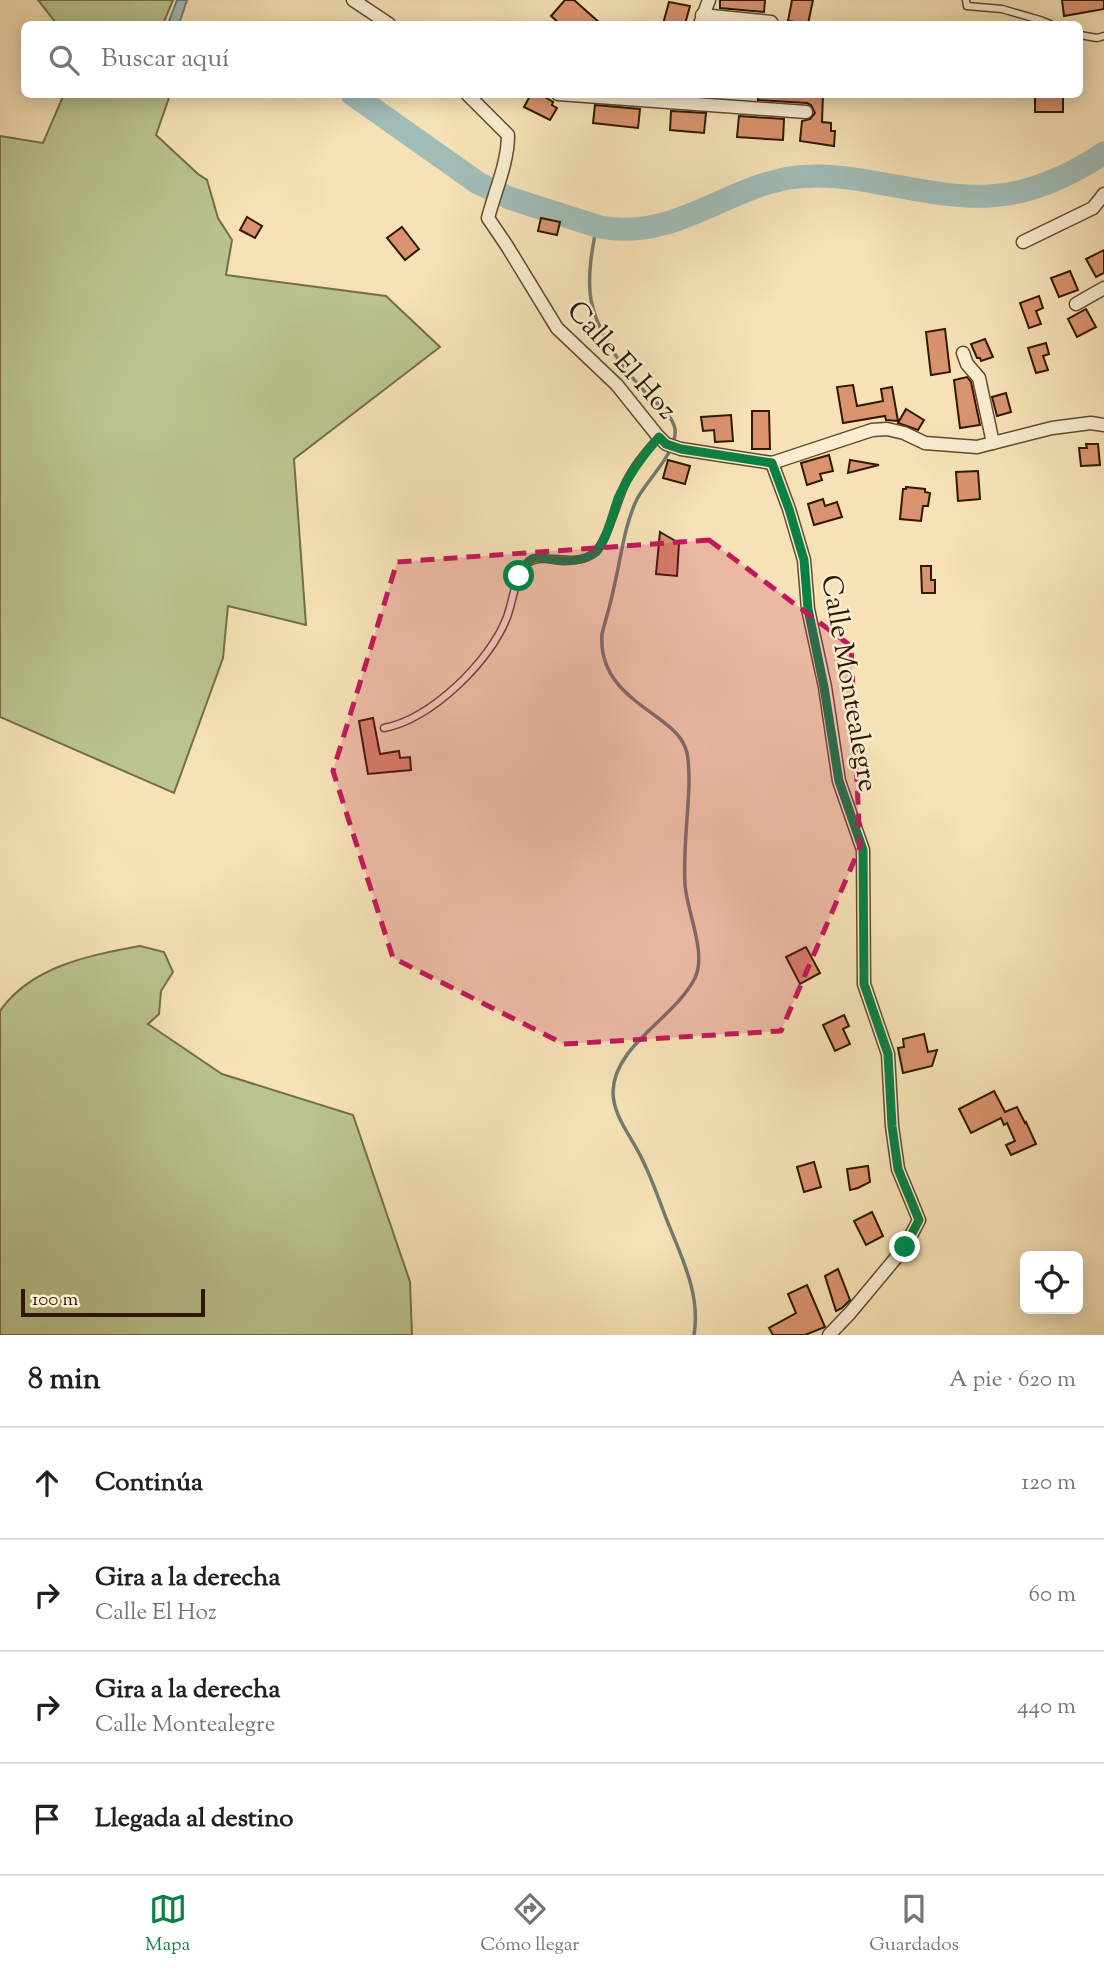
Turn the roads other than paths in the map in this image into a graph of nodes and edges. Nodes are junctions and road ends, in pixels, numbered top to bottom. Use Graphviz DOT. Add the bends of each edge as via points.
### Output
graph roads {
  1 [pos="353,0"];
  2 [pos="709,0"];
  3 [pos="966,0"];
  4 [pos="701,20"];
  5 [pos="384,21"];
  6 [pos="736,21"];
  7 [pos="1042,21"];
  8 [pos="1083,36"];
  9 [pos="1104,36"];
  10 [pos="471,98"];
  11 [pos="657,98"];
  12 [pos="682,99"];
  13 [pos="806,112"];
  14 [pos="1104,194"];
  15 [pos="1023,242"];
  16 [pos="1104,288"];
  17 [pos="1076,304"];
  18 [pos="963,353"];
  19 [pos="1104,425"];
  20 [pos="662,440"];
  21 [pos="993,443"];
  22 [pos="772,463"];
  23 [pos="384,728"];
  24 [pos="829,1335"];
  1 -- 5 [label="street"];
  2 -- 4 [label="street"];
  3 -- 7 [label="lane" via="967,6 1002,9"];
  4 -- 6 [label="street"];
  8 -- 9 [label="lane"];
  10 -- 20 [label="street, Calle El Hoz" via="508,135 488,218 557,328 617,385"];
  11 -- 12 [label="street"];
  12 -- 13 [label="street"];
  14 -- 15 [label="street" via="1093,208"];
  16 -- 17 [label="street"];
  18 -- 21 [label="street" via="979,378"];
  19 -- 21 [label="street, Calle El Hoz" via="1052,428"];
  20 -- 22 [label="street, Calle El Hoz" via="681,449"];
  20 -- 23 [label="lane" via="628,477 596,552 583,559 531,560 519,576 507,619 470,675 409,721"];
  21 -- 22 [label="street, Calle El Hoz" via="977,447 925,443 904,433 872,430"];
  22 -- 24 [label="street, Calle Montealegre" via="804,560 808,609 839,781 863,850 864,984 888,1054 898,1169 919,1220 905,1247"];
}
